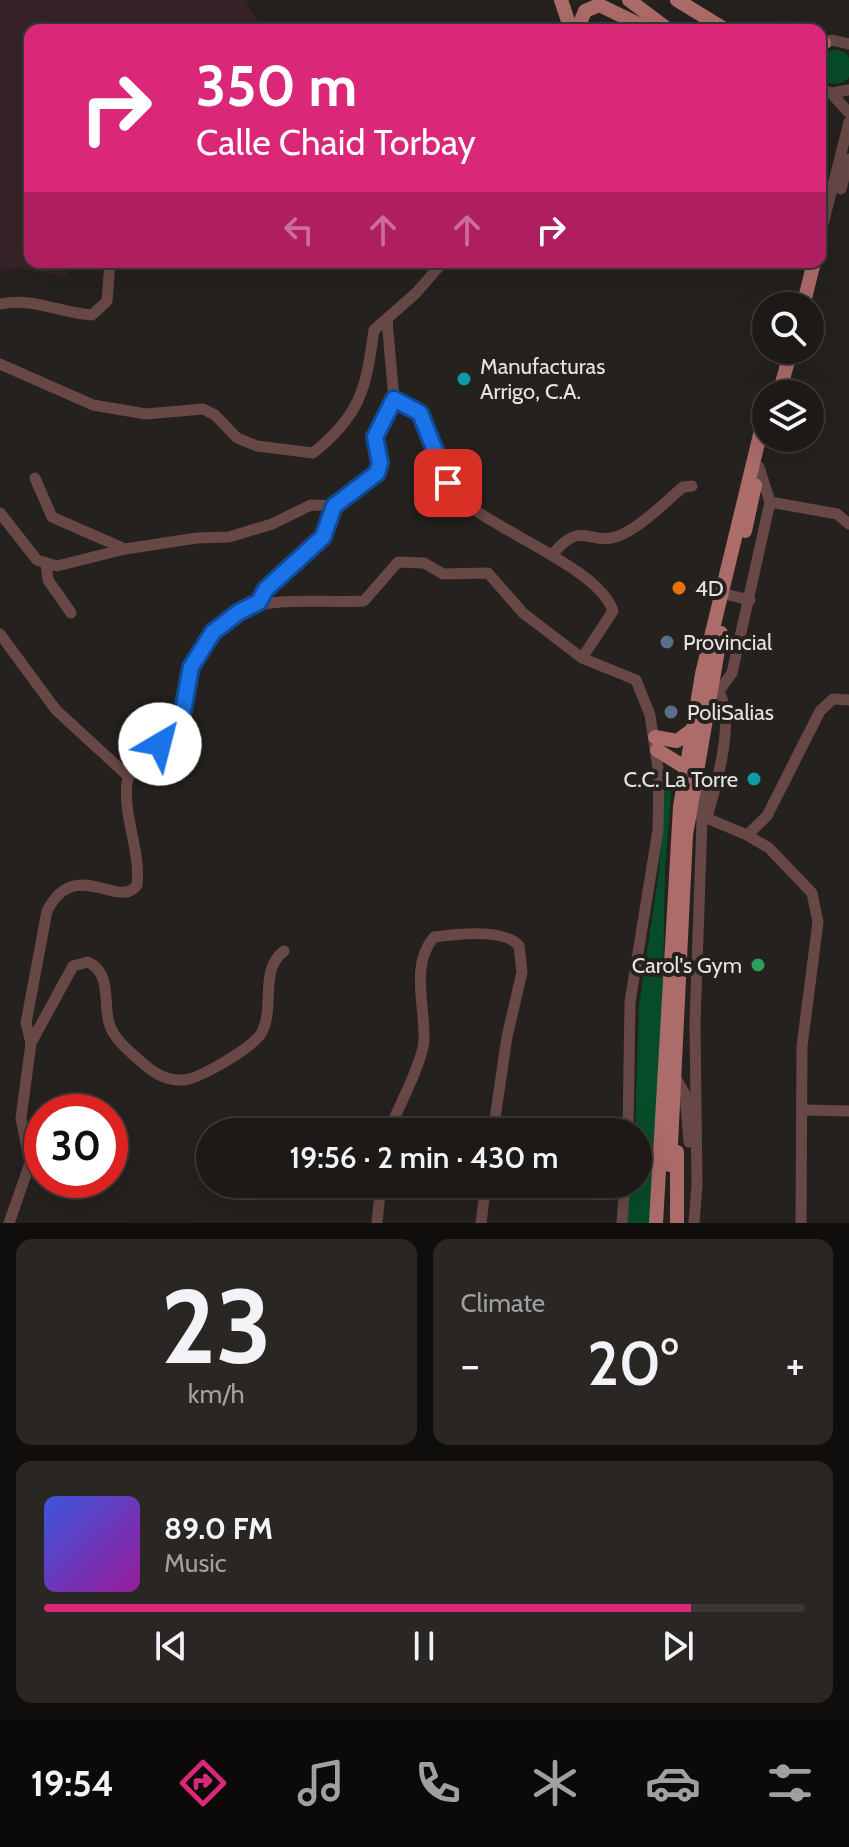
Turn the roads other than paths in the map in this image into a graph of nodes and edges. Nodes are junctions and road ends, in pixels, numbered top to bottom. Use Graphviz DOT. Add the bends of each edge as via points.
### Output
graph roads {
  1 [pos="561,0"];
  2 [pos="614,0"];
  3 [pos="629,0"];
  4 [pos="677,0"];
  5 [pos="571,24"];
  6 [pos="577,24"];
  7 [pos="640,24"];
  8 [pos="645,24"];
  9 [pos="661,24"];
  10 [pos="716,24"];
  11 [pos="849,33"];
  12 [pos="826,43"];
  13 [pos="826,43"];
  14 [pos="849,44"];
  15 [pos="849,90"];
  16 [pos="826,91"];
  17 [pos="849,113"];
  18 [pos="849,122"];
  19 [pos="849,159"];
  20 [pos="841,190"];
  21 [pos="826,223"];
  22 [pos="110,268"];
  23 [pos="437,268"];
  24 [pos="803,268"];
  25 [pos="812,268"];
  26 [pos="797,292"];
  27 [pos="806,292"];
  28 [pos="0,304"];
  29 [pos="387,320"];
  30 [pos="0,364"];
  31 [pos="394,399"];
  32 [pos="756,452"];
  33 [pos="763,452"];
  34 [pos="759,467"];
  35 [pos="35,478"];
  36 [pos="692,486"];
  37 [pos="770,502"];
  38 [pos="334,506"];
  39 [pos="0,513"];
  40 [pos="849,524"];
  41 [pos="125,549"];
  42 [pos="552,555"];
  43 [pos="46,564"];
  44 [pos="729,595"];
  45 [pos="750,600"];
  46 [pos="259,602"];
  47 [pos="71,613"];
  48 [pos="0,634"];
  49 [pos="582,658"];
  50 [pos="715,688"];
  51 [pos="849,700"];
  52 [pos="693,729"];
  53 [pos="656,744"];
  54 [pos="686,768"];
  55 [pos="128,776"];
  56 [pos="703,792"];
  57 [pos="699,815"];
  58 [pos="747,835"];
  59 [pos="284,951"];
  60 [pos="31,1043"];
  61 [pos="674,1075"];
  62 [pos="849,1111"];
  63 [pos="804,1113"];
  64 [pos="394,1118"];
  65 [pos="495,1118"];
  66 [pos="628,1118"];
  67 [pos="674,1121"];
  68 [pos="380,1198"];
  69 [pos="484,1198"];
  70 [pos="624,1198"];
  71 [pos="9,1223"];
  72 [pos="377,1223"];
  73 [pos="481,1223"];
  74 [pos="622,1223"];
  75 [pos="656,1223"];
  76 [pos="664,1223"];
  77 [pos="677,1223"];
  78 [pos="691,1223"];
  79 [pos="801,1223"];
  1 -- 5 [label="main road"];
  2 -- 8 [label="main road"];
  3 -- 9 [label="main road"];
  4 -- 10 [label="main road"];
  6 -- 7 [label="main road" via="585,11 599,5"];
  11 -- 12 [label="street"];
  13 -- 14 [label="street"];
  15 -- 16 [label="street"];
  16 -- 17 [label="street"];
  18 -- 20 [label="street"];
  19 -- 20 [label="street"];
  20 -- 21 [label="street"];
  22 -- 28 [label="street" via="107,301 92,315 39,303"];
  23 -- 29 [label="street"];
  24 -- 26 [label="main road"];
  25 -- 27 [label="main road"];
  29 -- 30 [label="street" via="374,330 363,396 350,417 313,453 257,446 237,438 203,409 146,414 93,405"];
  29 -- 31 [label="street"];
  31 -- 38 [label="street" via="375,437 377,473"];
  31 -- 42 [label="street" via="420,413 442,470 460,498"];
  32 -- 52 [label="main road"];
  33 -- 34 [label="main road"];
  34 -- 37 [label="street"];
  34 -- 44 [label="main road"];
  35 -- 41 [label="street" via="52,517"];
  36 -- 42 [label="street" via="683,487 623,534 575,534"];
  37 -- 40 [label="street" via="837,514"];
  37 -- 45 [label="street"];
  38 -- 41 [label="street" via="311,505 229,537"];
  38 -- 46 [label="street" via="323,537 266,589"];
  39 -- 43 [label="street" via="37,560"];
  41 -- 43 [label="street" via="84,562"];
  42 -- 49 [label="street" via="609,599 613,611"];
  43 -- 47 [label="street" via="48,580"];
  44 -- 45 [label="street"];
  44 -- 50 [label="main road"];
  45 -- 50 [label="street" via="732,673"];
  46 -- 49 [label="street" via="364,601 398,562 424,563 443,574 488,573 523,613"];
  46 -- 55 [label="street" via="223,622 205,642 191,667 181,721"];
  48 -- 55 [label="street" via="56,710"];
  49 -- 53 [label="street" via="636,680"];
  50 -- 57 [label="main road"];
  50 -- 57 [label="street" via="724,741 719,774"];
  51 -- 58 [label="street" via="833,699 820,711 767,816"];
  52 -- 53 [label="main road" via="677,741"];
  52 -- 54 [label="main road"];
  53 -- 54 [label="main road"];
  53 -- 66 [label="street" via="658,830 630,1002"];
  54 -- 75 [label="main road" via="674,862"];
  55 -- 60 [label="street" via="137,885 122,894 97,884 78,884 54,897 29,1000 26,1023"];
  56 -- 57 [label="street"];
  57 -- 58 [label="street"];
  57 -- 61 [label="main road"];
  57 -- 78 [label="street" via="697,1185"];
  58 -- 63 [label="street" via="769,848 812,893 818,922 802,1046"];
  59 -- 60 [label="street" via="271,967 260,1036 186,1080 164,1078 123,1044 109,1025 107,992 99,972 88,962 73,966"];
  60 -- 71 [label="street" via="21,1118 30,1163"];
  61 -- 67 [label="main road"];
  61 -- 78 [label="street" via="685,1094"];
  62 -- 63 [label="street"];
  63 -- 79 [label="street"];
  64 -- 65 [label="street" via="424,1043 424,948 444,935 507,936 519,946 522,972"];
  67 -- 76 [label="main road"];
  67 -- 77 [label="main road"];
  68 -- 72 [label="street"];
  69 -- 73 [label="street"];
  70 -- 74 [label="street"];
}
